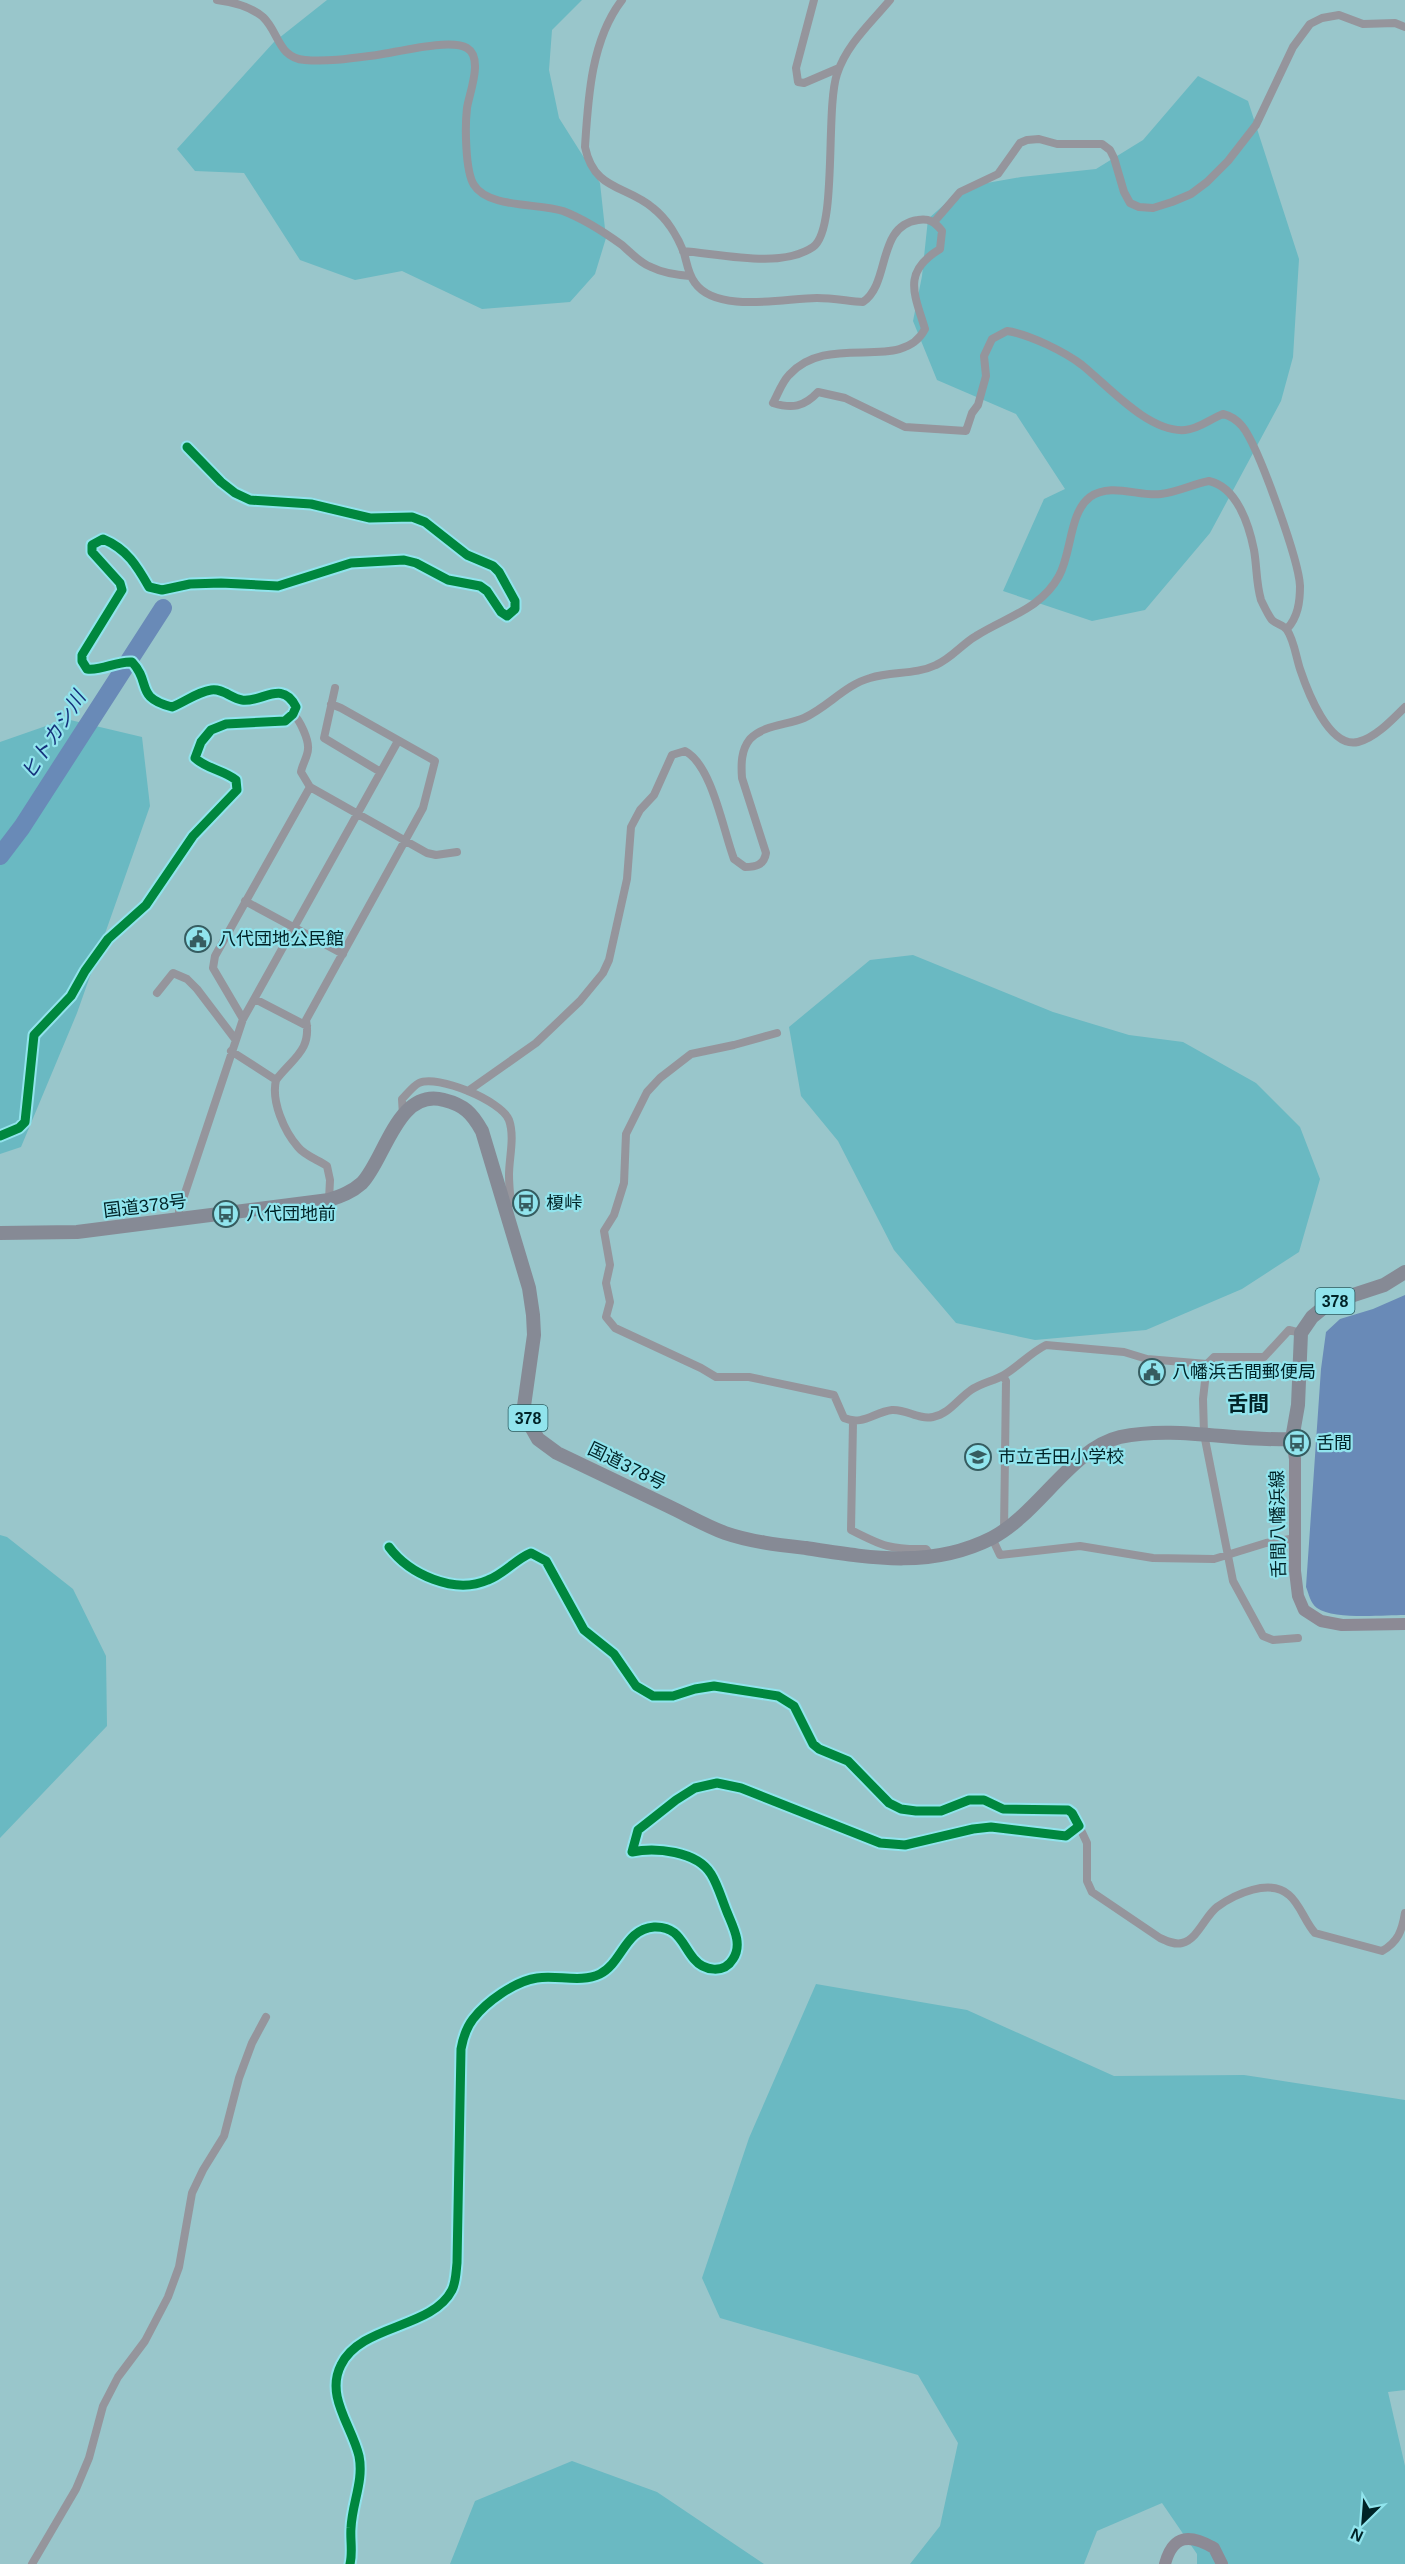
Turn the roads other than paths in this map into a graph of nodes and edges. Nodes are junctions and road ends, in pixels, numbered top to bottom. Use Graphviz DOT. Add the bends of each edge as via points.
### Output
graph roads {
  1 [pos="217,0"];
  2 [pos="622,0"];
  3 [pos="814,0"];
  4 [pos="890,0"];
  5 [pos="1405,27"];
  6 [pos="839,68"];
  7 [pos="934,222"];
  8 [pos="683,251"];
  9 [pos="690,276"];
  10 [pos="187,447"];
  11 [pos="1287,629"];
  12 [pos="335,688"];
  13 [pos="331,704"];
  14 [pos="1405,707"];
  15 [pos="293,714"];
  16 [pos="398,741"];
  17 [pos="379,771"];
  18 [pos="310,787"];
  19 [pos="357,814"];
  20 [pos="407,840"];
  21 [pos="457,852"];
  22 [pos="245,901"];
  23 [pos="295,928"];
  24 [pos="343,954"];
  25 [pos="158,993"];
  26 [pos="255,999"];
  27 [pos="243,1019"];
  28 [pos="307,1026"];
  29 [pos="777,1033"];
  30 [pos="235,1039"];
  31 [pos="231,1051"];
  32 [pos="276,1080"];
  33 [pos="468,1091"];
  34 [pos="403,1115"];
  35 [pos="0,1136"];
  36 [pos="329,1200"];
  37 [pos="504,1208"];
  38 [pos="179,1221"];
  39 [pos="0,1233"];
  40 [pos="1405,1272"];
  41 [pos="1301,1333"];
  42 [pos="1207,1364"];
  43 [pos="1003,1376"];
  44 [pos="853,1422"];
  45 [pos="1204,1434"];
  46 [pos="1292,1439"];
  47 [pos="998,1534"];
  48 [pos="1296,1538"];
  49 [pos="389,1547"];
  50 [pos="1227,1556"];
  51 [pos="932,1557"];
  52 [pos="1405,1624"];
  53 [pos="1298,1638"];
  54 [pos="1079,1826"];
  55 [pos="1405,1913"];
  56 [pos="266,2017"];
  57 [pos="32,2564"];
  58 [pos="350,2564"];
  59 [pos="1166,2564"];
  60 [pos="1222,2564"];
  1 -- 9 [label="street" via="232,2 262,16 286,54 302,60 376,56 450,44 467,47 474,61 475,78 467,108 469,174 480,193 496,200 565,212 609,236 649,267"];
  2 -- 8 [label="street" via="611,16 592,68 585,147 593,170 611,186 659,212"];
  3 -- 6 [label="street" via="796,79 804,83"];
  4 -- 6 [label="street" via="851,45"];
  5 -- 7 [label="street" via="1395,23 1363,24 1339,15 1310,24 1293,47 1256,125 1207,182 1172,202 1153,208 1130,203 1114,158 1102,144 1026,140 998,174 960,192"];
  6 -- 8 [label="street" via="830,122 827,216 819,242 804,252 779,257"];
  7 -- 9 [label="street" via="923,219 901,225 892,236 872,296 863,302 820,298 730,300 705,292"];
  7 -- 11 [label="street" via="942,231 942,240 940,249 917,268 913,290 925,328 915,343 896,350 842,351 810,359 788,376 773,403 790,408 808,402 818,392 845,398 904,427 966,431 986,376 984,356 992,339 1007,331 1065,354 1127,404 1163,425 1186,430 1229,415 1252,442 1299,576 1297,612"];
  8 -- 9 [label="street"];
  10 -- 15 [label="street" via="221,482 250,500 311,504 370,518 412,517 425,522 467,555 494,566 515,601 515,609 507,616 480,586 448,580 416,563 390,559 351,563 278,586 190,584 154,590 132,558 114,544 103,539 92,545 92,552 122,590 82,656 87,669 132,662 147,696 172,706 214,689 243,700 275,693 291,698 296,707"];
  11 -- 14 [label="street" via="1310,694 1340,740 1358,742 1368,737"];
  11 -- 33 [label="street" via="1273,620 1262,602 1250,535 1226,489 1209,481 1162,494 1110,490 1091,496 1078,513 1067,560 1055,583 1024,611 974,637 937,665 866,679 813,714 764,730 748,741 742,778 766,853 760,864 745,867 734,859 698,760 685,751 672,755 654,795 640,810 632,827 627,879 603,973 536,1043"];
  12 -- 13 [label="street"];
  13 -- 16 [label="street"];
  13 -- 17 [label="street" via="324,738"];
  15 -- 18 [label="street" via="309,750 300,772"];
  15 -- 35 [label="street" via="285,722 226,724 211,730 201,742 195,758 236,780 237,790 193,836 146,905 108,939 72,996 34,1035 26,1122"];
  16 -- 17 [label="street"];
  16 -- 20 [label="street" via="435,761 423,808"];
  17 -- 19 [label="street"];
  18 -- 19 [label="street"];
  18 -- 22 [label="street"];
  19 -- 20 [label="street"];
  19 -- 23 [label="street"];
  20 -- 21 [label="street" via="436,855"];
  20 -- 24 [label="street"];
  22 -- 23 [label="street"];
  22 -- 27 [label="street" via="215,956 213,968"];
  23 -- 24 [label="street"];
  23 -- 26 [label="street"];
  24 -- 28 [label="street" via="306,1020"];
  25 -- 30 [label="street" via="173,973 187,979"];
  26 -- 27 [label="street"];
  26 -- 28 [label="street"];
  27 -- 30 [label="street"];
  28 -- 32 [label="street" via="306,1046"];
  29 -- 44 [label="street" via="691,1054 647,1092 626,1134 624,1183 614,1215 604,1231 610,1265 606,1317 615,1328 716,1377 749,1377 834,1395 844,1418"];
  30 -- 31 [label="street"];
  31 -- 32 [label="street"];
  31 -- 38 [label="street"];
  32 -- 36 [label="street" via="273,1091 278,1110 295,1143 327,1166"];
  33 -- 34 [label="street" via="431,1081 418,1083 402,1099"];
  33 -- 37 [label="street" via="509,1118 511,1203"];
  34 -- 36 [label="highway, 国道378号 / 378" via="361,1184"];
  34 -- 37 [label="highway, 国道378号 / 378" via="418,1102 438,1098 461,1104 482,1131"];
  36 -- 38 [label="highway, 国道378号 / 378"];
  37 -- 51 [label="highway, 国道378号 / 378" via="534,1315 524,1406 538,1439 557,1453 726,1533 867,1557"];
  38 -- 39 [label="highway, 国道378号 / 378" via="76,1233"];
  40 -- 41 [label="highway, 378" via="1384,1285 1329,1303"];
  41 -- 42 [label="street" via="1289,1330 1264,1357 1214,1357"];
  41 -- 46 [label="highway, 378" via="1298,1405"];
  42 -- 43 [label="street" via="1046,1345"];
  42 -- 45 [label="street"];
  43 -- 44 [label="street" via="986,1381 935,1417 922,1418 891,1410"];
  43 -- 47 [label="street" via="1006,1381"];
  44 -- 51 [label="street" via="851,1530 884,1547 926,1549"];
  45 -- 46 [label="highway, 国道378号 / 378"];
  45 -- 47 [label="highway, 国道378号 / 378" via="1139,1435 1099,1445"];
  45 -- 50 [label="street"];
  46 -- 48 [label="main road, 舌間八幡浜線"];
  47 -- 50 [label="street" via="1000,1555 1080,1546 1153,1558"];
  47 -- 51 [label="highway, 国道378号 / 378" via="966,1549"];
  48 -- 50 [label="street"];
  48 -- 52 [label="main road, 舌間八幡浜線" via="1298,1596 1309,1614 1321,1622"];
  49 -- 54 [label="street" via="399,1560 418,1573 468,1585 488,1580 531,1553 539,1555 554,1574 584,1630 614,1654 636,1686 653,1696 673,1696 714,1686 778,1695 794,1706 813,1744 848,1761 889,1803 901,1809 941,1811 969,1800 984,1800 1003,1809 1068,1810"];
  50 -- 53 [label="street" via="1238,1595 1263,1636 1273,1640"];
  54 -- 55 [label="street" via="1086,1844 1087,1881 1092,1892 1172,1944 1184,1943 1195,1934 1216,1908 1264,1886 1278,1887 1291,1896 1315,1933 1382,1951 1393,1945 1402,1930"];
  54 -- 58 [label="street" via="1066,1836 991,1827 905,1845 879,1843 741,1788 717,1783 695,1788 638,1830 632,1852 651,1850 685,1856 704,1865 711,1874 737,1935 735,1956 723,1968 704,1967 672,1931 653,1927 633,1936 602,1973 523,1981 473,2019 461,2049 457,2263 452,2290 430,2311 360,2345 342,2362 335,2381 359,2456"];
  56 -- 57 [label="street" via="239,2078 224,2136 192,2193 181,2257 168,2297 103,2406 76,2489"];
  59 -- 60 [label="main road" via="1169,2550 1177,2541 1190,2538 1214,2548"];
}
